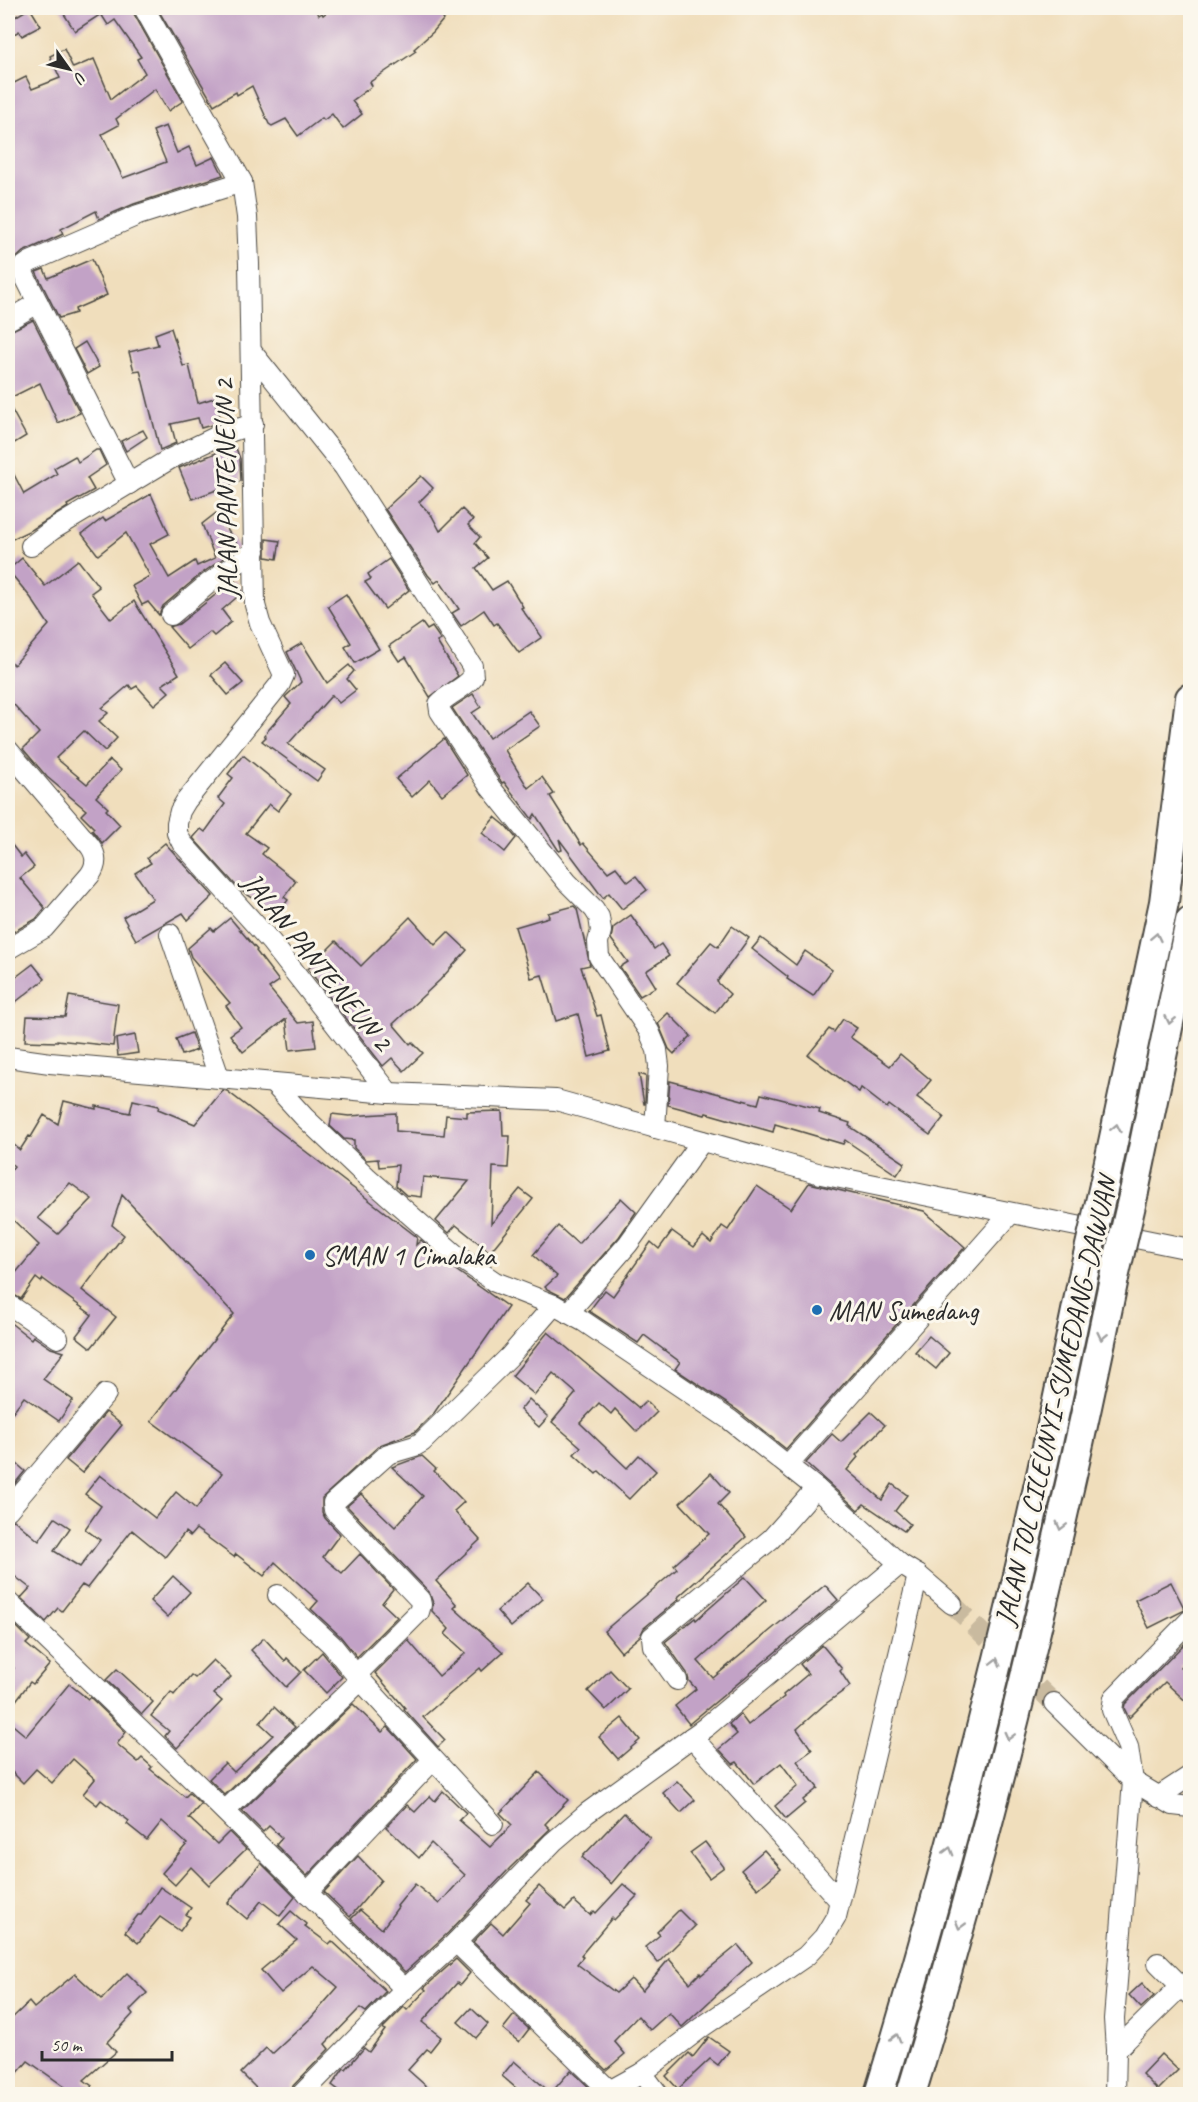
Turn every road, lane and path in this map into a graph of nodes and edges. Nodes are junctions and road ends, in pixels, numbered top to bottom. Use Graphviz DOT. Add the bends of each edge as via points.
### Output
graph roads {
  1 [pos="144,8"];
  2 [pos="242,182"];
  3 [pos="38,303"];
  4 [pos="8,320"];
  5 [pos="251,351"];
  6 [pos="253,424"];
  7 [pos="129,484"];
  8 [pos="31,546"];
  9 [pos="255,551"];
  10 [pos="171,615"];
  11 [pos="1191,698"];
  12 [pos="8,750"];
  13 [pos="1191,921"];
  14 [pos="170,934"];
  15 [pos="8,950"];
  16 [pos="8,1056"];
  17 [pos="219,1077"];
  18 [pos="273,1083"];
  19 [pos="389,1093"];
  20 [pos="655,1128"];
  21 [pos="702,1141"];
  22 [pos="1011,1213"];
  23 [pos="1191,1249"];
  24 [pos="8,1304"];
  25 [pos="561,1309"];
  26 [pos="58,1338"];
  27 [pos="106,1394"];
  28 [pos="788,1465"];
  29 [pos="816,1488"];
  30 [pos="8,1510"];
  31 [pos="900,1564"];
  32 [pos="918,1575"];
  33 [pos="278,1595"];
  34 [pos="8,1602"];
  35 [pos="952,1604"];
  36 [pos="1191,1620"];
  37 [pos="358,1677"];
  38 [pos="676,1680"];
  39 [pos="1054,1703"];
  40 [pos="692,1737"];
  41 [pos="433,1760"];
  42 [pos="1191,1776"];
  43 [pos="1133,1781"];
  44 [pos="1158,1797"];
  45 [pos="1191,1808"];
  46 [pos="225,1811"];
  47 [pos="493,1824"];
  48 [pos="307,1893"];
  49 [pos="839,1900"];
  50 [pos="456,1942"];
  51 [pos="1158,1963"];
  52 [pos="405,1989"];
  53 [pos="1186,1991"];
  54 [pos="1116,2050"];
  55 [pos="642,2073"];
  56 [pos="607,2093"];
  57 [pos="302,2094"];
  58 [pos="658,2094"];
  59 [pos="879,2094"];
  60 [pos="910,2094"];
  61 [pos="1115,2094"];
  1 -- 2 [label="street, JALAN PANTENEUN 2"];
  2 -- 3 [label="street" via="138,214 26,264 22,271"];
  2 -- 5 [label="street, JALAN PANTENEUN 2" via="247,217"];
  3 -- 4 [label="street"];
  3 -- 7 [label="street"];
  5 -- 6 [label="street, JALAN PANTENEUN 2"];
  5 -- 20 [label="street" via="344,467 472,666 473,677 439,704 440,711 490,787 599,917 599,957 649,1031 657,1050"];
  6 -- 7 [label="street" via="170,459"];
  6 -- 9 [label="street, JALAN PANTENEUN 2"];
  7 -- 8 [label="street"];
  9 -- 10 [label="street" via="208,583"];
  9 -- 19 [label="street, JALAN PANTENEUN 2" via="256,612 283,679 186,801 180,811 177,833 194,858 271,942"];
  59 -- 11 [label="highway, JALAN TOL CILEUNYI–SUMEDANG–DAWUAN, one-way, bridge" via="956,1826 1047,1456 1164,902"];
  12 -- 15 [label="street" via="90,846 95,857 90,875 44,928"];
  13 -- 60 [label="highway, JALAN TOL CILEUNYI–SUMEDANG–DAWUAN, one-way, bridge" via="1076,1462 986,1834"];
  14 -- 17 [label="street"];
  16 -- 17 [label="street" via="50,1064"];
  17 -- 18 [label="street"];
  18 -- 19 [label="street"];
  18 -- 25 [label="street" via="304,1117 457,1256 495,1282"];
  19 -- 20 [label="street" via="556,1100"];
  20 -- 21 [label="street"];
  21 -- 22 [label="street" via="821,1174"];
  21 -- 25 [label="street" via="628,1244"];
  22 -- 23 [label="street"];
  22 -- 28 [label="street"];
  24 -- 26 [label="street"];
  25 -- 28 [label="street" via="721,1414"];
  25 -- 37 [label="street" via="422,1442 388,1454 333,1503 334,1510 421,1605 419,1612"];
  27 -- 30 [label="street"];
  28 -- 29 [label="street"];
  29 -- 31 [label="street"];
  29 -- 38 [label="street" via="771,1539 652,1637 653,1646"];
  31 -- 32 [label="street"];
  31 -- 40 [label="street"];
  32 -- 35 [label="street"];
  32 -- 49 [label="street"];
  33 -- 37 [label="street" via="332,1645"];
  34 -- 46 [label="street"];
  36 -- 43 [label="street" via="1114,1698 1112,1710 1128,1748"];
  37 -- 41 [label="street"];
  37 -- 46 [label="street"];
  39 -- 43 [label="street"];
  40 -- 49 [label="street"];
  40 -- 50 [label="street" via="553,1842"];
  41 -- 47 [label="street"];
  41 -- 48 [label="street"];
  42 -- 44 [label="street"];
  43 -- 44 [label="street"];
  43 -- 54 [label="street" via="1114,2019"];
  44 -- 45 [label="street"];
  46 -- 48 [label="street"];
  48 -- 52 [label="street"];
  49 -- 55 [label="street" via="836,1917 806,1956"];
  50 -- 52 [label="street"];
  50 -- 56 [label="street"];
  51 -- 53 [label="street"];
  52 -- 57 [label="street"];
  53 -- 54 [label="street"];
  54 -- 61 [label="street"];
  55 -- 56 [label="street"];
  55 -- 58 [label="street"];
}
